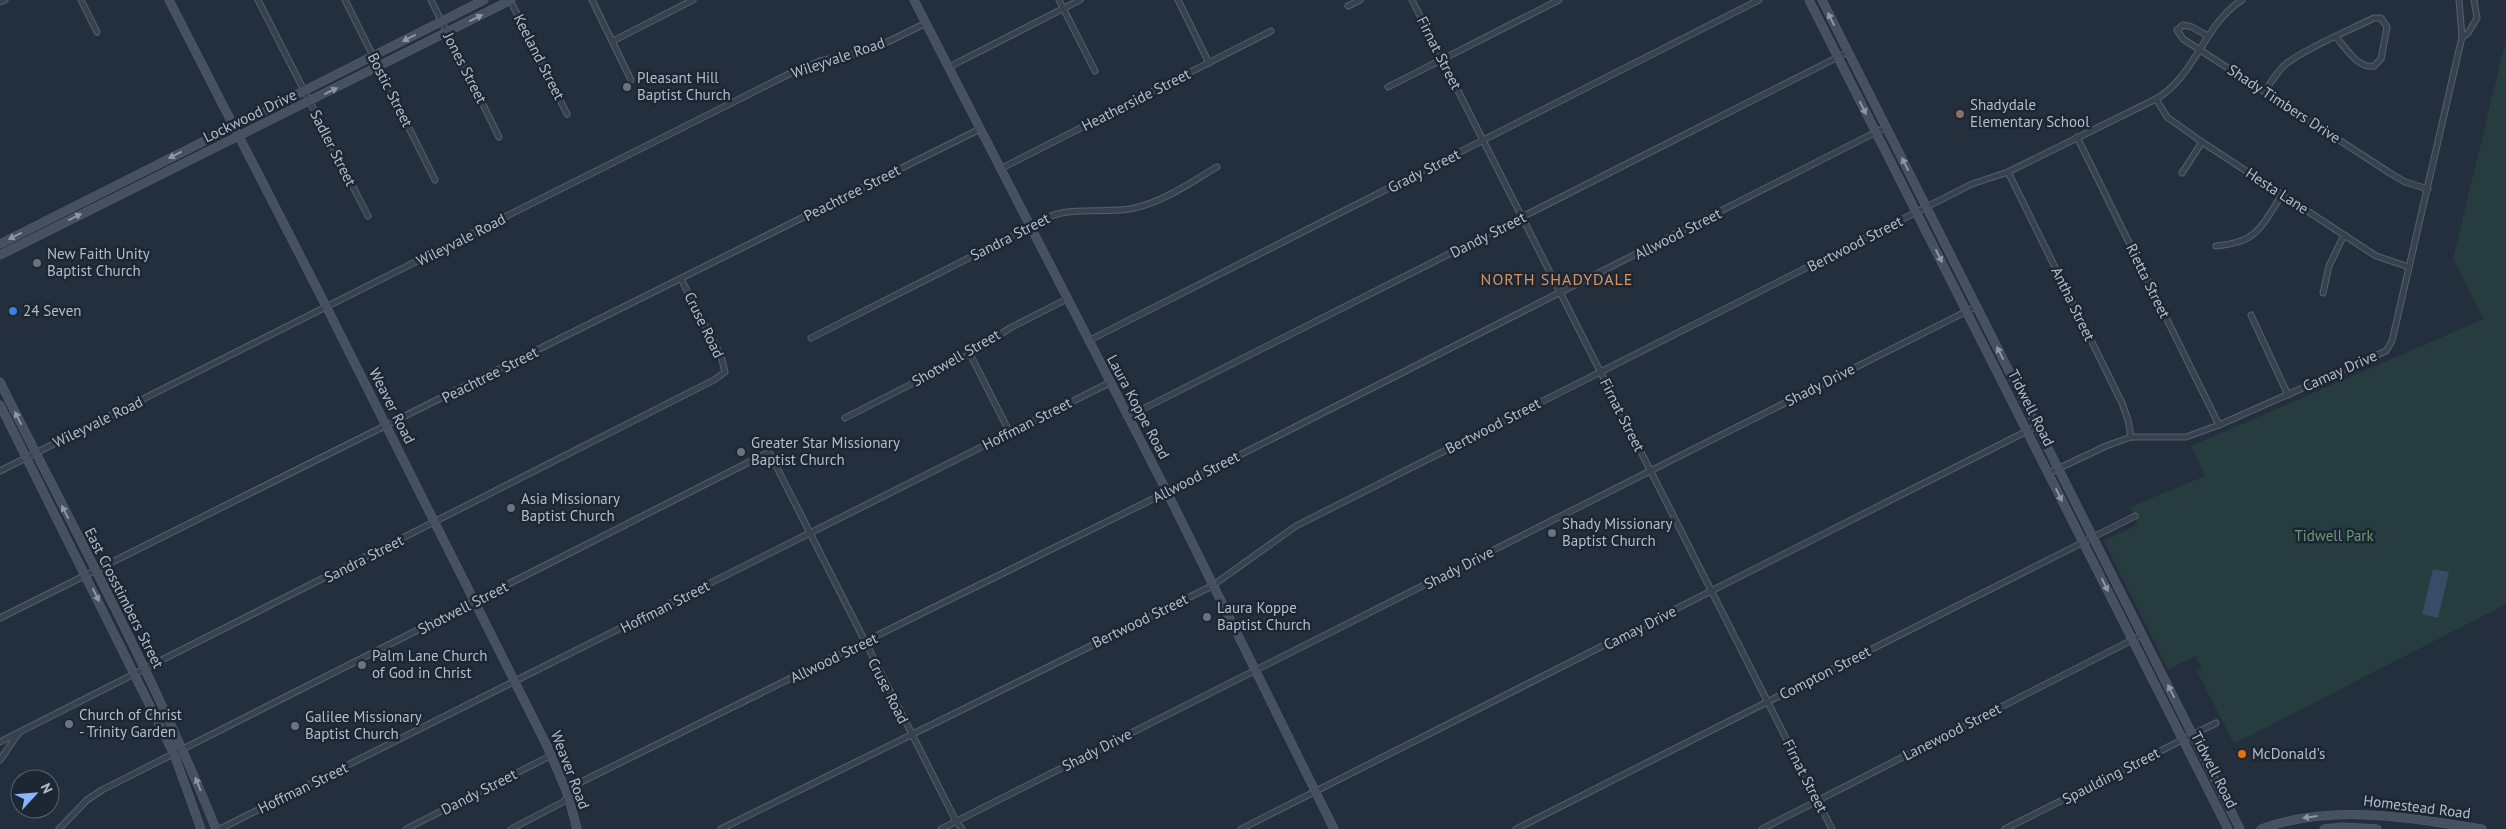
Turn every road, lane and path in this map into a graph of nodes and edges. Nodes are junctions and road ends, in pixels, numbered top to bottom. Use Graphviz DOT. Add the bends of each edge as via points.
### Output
graph roads {
  1 [pos="5,0"];
  2 [pos="81,0"];
  3 [pos="170,0"];
  4 [pos="258,0"];
  5 [pos="345,0"];
  6 [pos="431,0"];
  7 [pos="484,0"];
  8 [pos="510,0"];
  9 [pos="592,0"];
  10 [pos="693,0"];
  11 [pos="914,0"];
  12 [pos="1059,0"];
  13 [pos="1080,0"];
  14 [pos="1178,0"];
  15 [pos="1360,0"];
  16 [pos="1412,0"];
  17 [pos="1559,0"];
  18 [pos="1759,0"];
  19 [pos="1809,0"];
  20 [pos="1822,0"];
  21 [pos="2242,0"];
  22 [pos="2459,0"];
  23 [pos="2474,0"];
  24 [pos="0,2"];
  25 [pos="1348,6"];
  26 [pos="1063,8"];
  27 [pos="442,22"];
  28 [pos="926,23"];
  29 [pos="1271,31"];
  30 [pos="97,32"];
  31 [pos="447,33"];
  32 [pos="2208,36"];
  33 [pos="2336,37"];
  34 [pos="2462,37"];
  35 [pos="613,40"];
  36 [pos="2200,49"];
  37 [pos="1848,52"];
  38 [pos="373,57"];
  39 [pos="1838,58"];
  40 [pos="1443,59"];
  41 [pos="1209,63"];
  42 [pos="949,67"];
  43 [pos="378,68"];
  44 [pos="1095,71"];
  45 [pos="631,80"];
  46 [pos="1388,87"];
  47 [pos="304,91"];
  48 [pos="2265,91"];
  49 [pos="2156,99"];
  50 [pos="309,102"];
  51 [pos="567,114"];
  52 [pos="234,125"];
  53 [pos="1886,127"];
  54 [pos="980,129"];
  55 [pos="1876,133"];
  56 [pos="240,136"];
  57 [pos="499,136"];
  58 [pos="2077,137"];
  59 [pos="1483,141"];
  60 [pos="2202,142"];
  61 [pos="158,163"];
  62 [pos="1218,167"];
  63 [pos="1000,169"];
  64 [pos="164,172"];
  65 [pos="2008,172"];
  66 [pos="2182,172"];
  67 [pos="435,180"];
  68 [pos="2428,190"];
  69 [pos="2282,195"];
  70 [pos="1927,207"];
  71 [pos="1917,212"];
  72 [pos="368,216"];
  73 [pos="1522,217"];
  74 [pos="44,221"];
  75 [pos="1030,227"];
  76 [pos="51,230"];
  77 [pos="2344,235"];
  78 [pos="0,244"];
  79 [pos="2216,246"];
  80 [pos="0,255"];
  81 [pos="2409,267"];
  82 [pos="681,279"];
  83 [pos="2323,293"];
  84 [pos="1560,294"];
  85 [pos="1067,299"];
  86 [pos="1977,306"];
  87 [pos="327,308"];
  88 [pos="1967,311"];
  89 [pos="2251,315"];
  90 [pos="811,338"];
  91 [pos="1088,341"];
  92 [pos="970,354"];
  93 [pos="725,372"];
  94 [pos="1600,372"];
  95 [pos="0,382"];
  96 [pos="1109,383"];
  97 [pos="2288,394"];
  98 [pos="0,405"];
  99 [pos="1127,417"];
  100 [pos="845,418"];
  101 [pos="2219,425"];
  102 [pos="2038,426"];
  103 [pos="387,427"];
  104 [pos="2027,431"];
  105 [pos="1010,433"];
  106 [pos="2131,437"];
  107 [pos="769,452"];
  108 [pos="36,453"];
  109 [pos="27,458"];
  110 [pos="2060,468"];
  111 [pos="0,471"];
  112 [pos="1651,471"];
  113 [pos="2049,473"];
  114 [pos="1167,492"];
  115 [pos="2134,516"];
  116 [pos="435,523"];
  117 [pos="810,534"];
  118 [pos="2093,537"];
  119 [pos="2083,542"];
  120 [pos="95,570"];
  121 [pos="86,575"];
  122 [pos="1212,586"];
  123 [pos="1712,592"];
  124 [pos="475,602"];
  125 [pos="0,618"];
  126 [pos="2142,636"];
  127 [pos="2132,641"];
  128 [pos="864,643"];
  129 [pos="145,669"];
  130 [pos="1256,671"];
  131 [pos="135,674"];
  132 [pos="516,682"];
  133 [pos="1768,702"];
  134 [pos="2216,722"];
  135 [pos="19,733"];
  136 [pos="2193,734"];
  137 [pos="910,735"];
  138 [pos="2183,739"];
  139 [pos="0,742"];
  140 [pos="184,749"];
  141 [pos="174,754"];
  142 [pos="552,755"];
  143 [pos="0,760"];
  144 [pos="1316,792"];
  145 [pos="568,795"];
  146 [pos="1818,801"];
  147 [pos="956,822"];
  148 [pos="2439,826"];
  149 [pos="59,829"];
  150 [pos="201,829"];
  151 [pos="216,829"];
  152 [pos="220,829"];
  153 [pos="406,829"];
  154 [pos="511,829"];
  155 [pos="577,829"];
  156 [pos="721,829"];
  157 [pos="941,829"];
  158 [pos="962,829"];
  159 [pos="1241,829"];
  160 [pos="1334,829"];
  161 [pos="1516,829"];
  162 [pos="1762,829"];
  163 [pos="1832,829"];
  164 [pos="2005,829"];
  165 [pos="2228,829"];
  166 [pos="2240,829"];
  167 [pos="2261,829"];
  168 [pos="2324,829"];
  169 [pos="2377,829"];
  170 [pos="2482,829"];
  1 -- 24 [label="street"];
  2 -- 30 [label="street"];
  3 -- 52 [label="main road, Weaver Road"];
  4 -- 47 [label="street, Sadler Street"];
  5 -- 38 [label="street, Bostic Street"];
  6 -- 27 [label="street, Jones Street"];
  7 -- 27 [label="main road, Lockwood Drive"];
  31 -- 8 [label="main road, Lockwood Drive, one-way"];
  8 -- 51 [label="street, Keeland Street"];
  9 -- 35 [label="street"];
  10 -- 35 [label="street"];
  11 -- 28 [label="main road, Laura Koppe Road"];
  12 -- 26 [label="street"];
  13 -- 26 [label="street"];
  14 -- 41 [label="street"];
  15 -- 25 [label="street"];
  16 -- 40 [label="street, Firnat Street"];
  17 -- 40 [label="street"];
  18 -- 59 [label="street, Grady Street"];
  19 -- 39 [label="main road, Tidwell Road"];
  37 -- 20 [label="main road, Tidwell Road, one-way"];
  21 -- 32 [label="street, Bertwood Street" via="2222,15"];
  22 -- 34 [label="street, Camay Drive"];
  23 -- 34 [label="street, Camay Drive" via="2477,18"];
  26 -- 42 [label="street"];
  26 -- 44 [label="street"];
  27 -- 31 [label="street, Jones Street"];
  27 -- 38 [label="main road, Lockwood Drive, one-way"];
  28 -- 42 [label="main road, Laura Koppe Road"];
  28 -- 87 [label="street, Wileyvale Road" via="869,50 820,61 789,74"];
  29 -- 41 [label="street, Heatherside Street"];
  31 -- 43 [label="main road, Lockwood Drive"];
  31 -- 57 [label="street, Jones Street"];
  32 -- 36 [label="street, Bertwood Street"];
  32 -- 36 [label="street, Shady Timbers Drive" via="2188,25 2179,27 2178,34"];
  33 -- 33 [label="street" via="2378,17 2387,26 2381,59 2374,66 2365,66"];
  33 -- 48 [label="street" via="2287,63"];
  34 -- 68 [label="street, Camay Drive"];
  35 -- 45 [label="street"];
  36 -- 48 [label="street, Shady Timbers Drive"];
  36 -- 49 [label="street, Bertwood Street" via="2175,84"];
  37 -- 39 [label="street, Dandy Street"];
  37 -- 53 [label="main road, Tidwell Road"];
  38 -- 43 [label="street, Bostic Street"];
  38 -- 47 [label="main road, Lockwood Drive"];
  39 -- 55 [label="main road, Tidwell Road, one-way"];
  39 -- 73 [label="street, Dandy Street"];
  40 -- 46 [label="street"];
  40 -- 59 [label="street, Firnat Street"];
  41 -- 63 [label="street, Heatherside Street"];
  42 -- 54 [label="main road, Laura Koppe Road"];
  50 -- 43 [label="main road, Lockwood Drive, one-way"];
  43 -- 67 [label="street, Bostic Street"];
  47 -- 50 [label="street, Sadler Street"];
  47 -- 52 [label="main road, Lockwood Drive"];
  48 -- 68 [label="street, Shady Timbers Drive" via="2405,182"];
  49 -- 58 [label="street, Bertwood Street"];
  49 -- 60 [label="street, Hesta Lane" via="2167,116"];
  50 -- 56 [label="main road, Lockwood Drive"];
  50 -- 72 [label="street, Sadler Street"];
  52 -- 56 [label="main road, Weaver Road"];
  52 -- 61 [label="main road, Lockwood Drive, one-way"];
  53 -- 55 [label="street, Allwood Street"];
  70 -- 53 [label="main road, Tidwell Road, one-way"];
  54 -- 63 [label="main road, Laura Koppe Road"];
  54 -- 82 [label="street, Peachtree Street"];
  55 -- 71 [label="main road, Tidwell Road"];
  55 -- 84 [label="street, Allwood Street"];
  56 -- 64 [label="main road, Lockwood Drive"];
  56 -- 87 [label="main road, Weaver Road"];
  58 -- 65 [label="street, Bertwood Street"];
  58 -- 101 [label="street, Rietta Street"];
  59 -- 73 [label="street, Firnat Street"];
  59 -- 91 [label="street, Grady Street"];
  60 -- 66 [label="street"];
  60 -- 69 [label="street, Hesta Lane"];
  61 -- 64 [label="main road"];
  61 -- 74 [label="main road, Lockwood Drive"];
  62 -- 75 [label="street, Sandra Street" via="1155,202 1117,210 1069,211 1043,218"];
  63 -- 75 [label="main road, Laura Koppe Road"];
  76 -- 64 [label="main road, Lockwood Drive, one-way"];
  65 -- 70 [label="street, Bertwood Street" via="1972,184"];
  65 -- 106 [label="street, Antha Street" via="2122,403"];
  68 -- 81 [label="street, Camay Drive"];
  69 -- 77 [label="street, Hesta Lane"];
  69 -- 79 [label="street" via="2256,234 2238,244"];
  70 -- 71 [label="street, Bertwood Street"];
  70 -- 86 [label="main road, Tidwell Road"];
  71 -- 88 [label="main road, Tidwell Road, one-way"];
  71 -- 94 [label="street, Bertwood Street"];
  73 -- 84 [label="street, Firnat Street"];
  73 -- 99 [label="street, Dandy Street"];
  74 -- 76 [label="main road"];
  74 -- 78 [label="main road, Lockwood Drive, one-way"];
  75 -- 85 [label="main road, Laura Koppe Road"];
  75 -- 90 [label="street, Sandra Street"];
  76 -- 80 [label="main road, Lockwood Drive"];
  77 -- 81 [label="street, Hesta Lane" via="2385,260"];
  77 -- 83 [label="street" via="2329,266"];
  81 -- 97 [label="street, Camay Drive" via="2392,341 2386,350"];
  82 -- 93 [label="street, Cruse Road" via="721,356"];
  82 -- 103 [label="street, Peachtree Street"];
  84 -- 94 [label="street, Firnat Street"];
  84 -- 114 [label="street, Allwood Street"];
  85 -- 91 [label="main road, Laura Koppe Road"];
  85 -- 92 [label="street, Shotwell Street" via="1010,328"];
  86 -- 88 [label="street, Shady Drive"];
  102 -- 86 [label="main road, Tidwell Road, one-way"];
  87 -- 103 [label="main road, Weaver Road"];
  87 -- 108 [label="street, Wileyvale Road"];
  88 -- 104 [label="main road, Tidwell Road"];
  88 -- 112 [label="street, Shady Drive"];
  89 -- 97 [label="street"];
  91 -- 96 [label="main road, Laura Koppe Road"];
  92 -- 100 [label="street, Shotwell Street"];
  92 -- 105 [label="street"];
  93 -- 116 [label="street, Sandra Street"];
  94 -- 112 [label="street, Firnat Street"];
  94 -- 122 [label="street, Bertwood Street" via="1296,526"];
  108 -- 95 [label="main road, East Crosstimbers Street, one-way"];
  96 -- 99 [label="main road, Laura Koppe Road"];
  96 -- 105 [label="street, Hoffman Street"];
  97 -- 101 [label="street, Camay Drive"];
  98 -- 109 [label="main road, East Crosstimbers Street"];
  99 -- 114 [label="main road, Laura Koppe Road"];
  101 -- 106 [label="street, Camay Drive" via="2186,437"];
  102 -- 104 [label="street, Camay Drive"];
  102 -- 110 [label="main road, Tidwell Road"];
  103 -- 116 [label="main road, Weaver Road"];
  103 -- 120 [label="street, Peachtree Street"];
  104 -- 113 [label="main road, Tidwell Road"];
  104 -- 123 [label="street, Camay Drive"];
  105 -- 117 [label="street, Hoffman Street"];
  106 -- 110 [label="street, Camay Drive"];
  107 -- 117 [label="street, Cruse Road"];
  107 -- 124 [label="street, Shotwell Street"];
  108 -- 109 [label="street, Wileyvale Road"];
  120 -- 108 [label="main road, East Crosstimbers Street, one-way"];
  109 -- 111 [label="street, Wileyvale Road"];
  109 -- 121 [label="main road, East Crosstimbers Street"];
  110 -- 113 [label="street, Camay Drive"];
  110 -- 118 [label="main road, Tidwell Road"];
  112 -- 123 [label="street, Firnat Street"];
  112 -- 130 [label="street, Shady Drive"];
  113 -- 119 [label="main road, Tidwell Road, one-way"];
  114 -- 122 [label="main road, Laura Koppe Road"];
  114 -- 128 [label="street, Allwood Street"];
  115 -- 118 [label="street, Compton Street"];
  116 -- 124 [label="main road, Weaver Road"];
  116 -- 129 [label="street, Sandra Street"];
  117 -- 128 [label="street, Cruse Road"];
  117 -- 132 [label="street, Hoffman Street"];
  118 -- 119 [label="street, Compton Street"];
  118 -- 126 [label="main road, Tidwell Road"];
  119 -- 127 [label="main road, Tidwell Road, one-way"];
  119 -- 133 [label="street, Compton Street"];
  120 -- 121 [label="street, Peachtree Street"];
  120 -- 129 [label="main road, East Crosstimbers Street"];
  121 -- 125 [label="street, Peachtree Street"];
  121 -- 131 [label="main road, East Crosstimbers Street, one-way"];
  122 -- 130 [label="main road, Laura Koppe Road"];
  122 -- 137 [label="street, Bertwood Street"];
  123 -- 133 [label="street, Firnat Street"];
  123 -- 144 [label="street, Camay Drive"];
  124 -- 132 [label="main road, Weaver Road"];
  124 -- 140 [label="street, Shotwell Street"];
  126 -- 127 [label="street, Lanewood Street"];
  136 -- 126 [label="main road, Tidwell Road, one-way"];
  127 -- 138 [label="main road, Tidwell Road"];
  127 -- 146 [label="street, Lanewood Street"];
  128 -- 137 [label="street, Cruse Road"];
  128 -- 145 [label="street, Allwood Street" via="571,787"];
  129 -- 131 [label="street, Sandra Street"];
  129 -- 140 [label="main road, East Crosstimbers Street"];
  130 -- 144 [label="main road, Laura Koppe Road"];
  130 -- 147 [label="street, Shady Drive"];
  131 -- 135 [label="street, Sandra Street"];
  131 -- 141 [label="main road, East Crosstimbers Street"];
  132 -- 142 [label="main road, Weaver Road"];
  132 -- 152 [label="street, Hoffman Street"];
  133 -- 146 [label="street, Firnat Street"];
  133 -- 161 [label="street, Compton Street"];
  134 -- 136 [label="street, Spaulding Street"];
  135 -- 139 [label="street, Sandra Street"];
  135 -- 143 [label="street"];
  136 -- 138 [label="street, Spaulding Street"];
  136 -- 166 [label="main road, Tidwell Road"];
  137 -- 147 [label="street, Cruse Road"];
  137 -- 156 [label="street, Bertwood Street"];
  138 -- 164 [label="street, Spaulding Street"];
  138 -- 165 [label="main road, Tidwell Road"];
  140 -- 141 [label="street, Shotwell Street"];
  151 -- 140 [label="main road, East Crosstimbers Street, one-way"];
  141 -- 149 [label="street, Shotwell Street" via="87,800"];
  141 -- 150 [label="main road, East Crosstimbers Street"];
  142 -- 145 [label="main road, Weaver Road"];
  142 -- 153 [label="street, Dandy Street"];
  144 -- 159 [label="street, Camay Drive"];
  144 -- 160 [label="main road, Laura Koppe Road"];
  145 -- 154 [label="street, Allwood Street" via="565,801"];
  145 -- 155 [label="main road, Weaver Road"];
  146 -- 162 [label="street, Lanewood Street"];
  146 -- 163 [label="street, Firnat Street"];
  147 -- 157 [label="street, Shady Drive"];
  147 -- 158 [label="street"];
  148 -- 167 [label="main road, Homestead Road, one-way" via="2388,815 2341,814 2286,820"];
  148 -- 170 [label="main road, Homestead Road"];
  168 -- 169 [label="main road, Homestead Road"];
}
